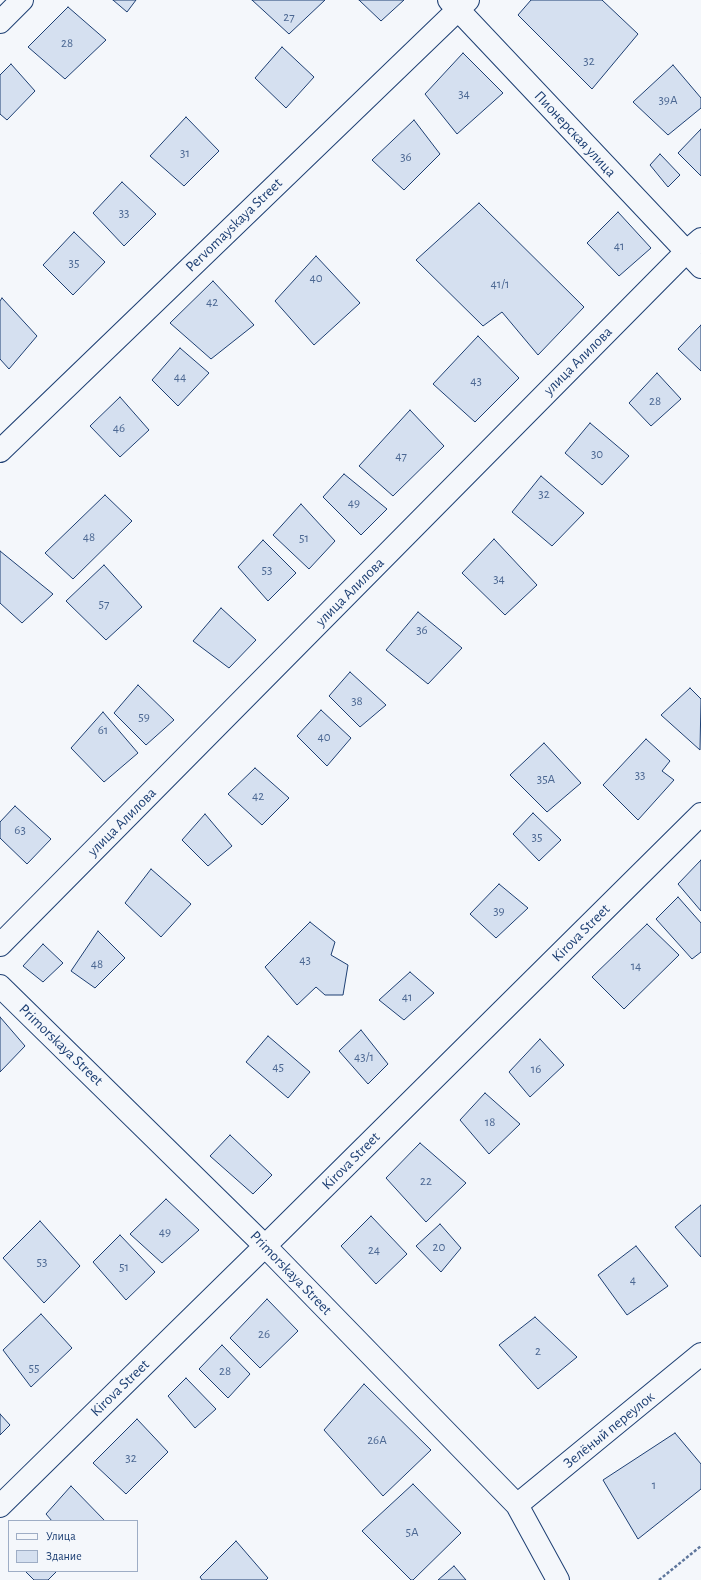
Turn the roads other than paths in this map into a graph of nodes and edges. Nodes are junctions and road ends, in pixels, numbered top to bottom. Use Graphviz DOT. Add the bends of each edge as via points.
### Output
graph roads {
  1 [pos="22,0"];
  2 [pos="458,3"];
  3 [pos="0,22"];
  4 [pos="696,253"];
  5 [pos="0,450"];
  6 [pos="701,814"];
  7 [pos="0,945"];
  8 [pos="0,986"];
  9 [pos="265,1246"];
  10 [pos="701,1354"];
  11 [pos="517,1505"];
  12 [pos="0,1506"];
  13 [pos="558,1580"];
  1 -- 3 [label="street"];
  2 -- 4 [label="street, Пионерская улица"];
  2 -- 5 [label="street, Pervomayskaya Street"];
  4 -- 7 [label="street, улица Алилова"];
  6 -- 9 [label="street, Kirova Street"];
  8 -- 9 [label="street, Primorskaya Street"];
  9 -- 11 [label="street, Primorskaya Street"];
  9 -- 12 [label="street, Kirova Street"];
  10 -- 11 [label="street, Зелёный переулок"];
  11 -- 13 [label="street, Primorskaya Street"];
}
